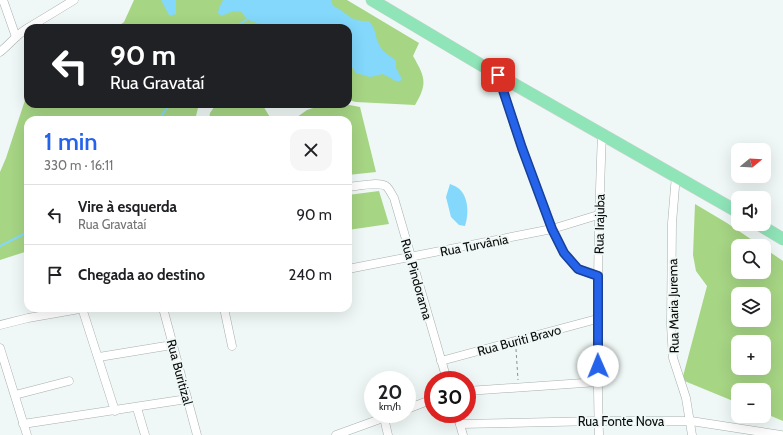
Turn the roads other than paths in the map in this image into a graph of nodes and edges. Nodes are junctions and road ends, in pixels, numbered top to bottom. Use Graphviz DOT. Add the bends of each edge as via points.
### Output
graph roads {
  1 [pos="3,0"];
  2 [pos="74,0"];
  3 [pos="372,0"];
  4 [pos="35,24"];
  5 [pos="24,31"];
  6 [pos="16,37"];
  7 [pos="0,52"];
  8 [pos="498,75"];
  9 [pos="602,133"];
  10 [pos="676,176"];
  11 [pos="352,186"];
  12 [pos="731,208"];
  13 [pos="598,215"];
  14 [pos="552,229"];
  15 [pos="770,231"];
  16 [pos="783,239"];
  17 [pos="411,257"];
  18 [pos="352,268"];
  19 [pos="598,276"];
  20 [pos="60,312"];
  21 [pos="83,312"];
  22 [pos="164,312"];
  23 [pos="225,312"];
  24 [pos="597,319"];
  25 [pos="0,325"];
  26 [pos="172,345"];
  27 [pos="232,346"];
  28 [pos="0,348"];
  29 [pos="99,357"];
  30 [pos="441,361"];
  31 [pos="444,371"];
  32 [pos="69,381"];
  33 [pos="598,382"];
  34 [pos="476,390"];
  35 [pos="15,395"];
  36 [pos="187,399"];
  37 [pos="137,408"];
  38 [pos="115,411"];
  39 [pos="598,421"];
  40 [pos="691,421"];
  41 [pos="370,423"];
  42 [pos="385,423"];
  43 [pos="23,424"];
  44 [pos="460,424"];
  45 [pos="27,435"];
  46 [pos="145,435"];
  47 [pos="197,435"];
  48 [pos="336,435"];
  49 [pos="388,435"];
  50 [pos="463,435"];
  51 [pos="599,435"];
  52 [pos="692,435"];
  53 [pos="781,435"];
  1 -- 6 [label="street"];
  2 -- 4 [label="street"];
  3 -- 8 [label="main road"];
  5 -- 6 [label="street"];
  6 -- 7 [label="street"];
  8 -- 9 [label="main road"];
  8 -- 14 [label="street"];
  9 -- 10 [label="main road"];
  9 -- 13 [label="street, Rua Irajuba"];
  10 -- 12 [label="main road"];
  10 -- 40 [label="street, Rua Maria Jurema" via="672,223 673,358"];
  11 -- 17 [label="street, Rua Pindorama" via="386,186 394,198"];
  13 -- 14 [label="street, Rua Turvânia"];
  13 -- 19 [label="street, Rua Irajuba"];
  14 -- 17 [label="street, Rua Turvânia"];
  14 -- 19 [label="street" via="571,262 578,269"];
  15 -- 16 [label="main road"];
  17 -- 18 [label="street, Rua Turvânia"];
  17 -- 30 [label="street, Rua Pindorama"];
  19 -- 24 [label="street, Rua Irajuba"];
  20 -- 25 [label="street"];
  21 -- 29 [label="street"];
  22 -- 26 [label="street, Rua Buritizal"];
  23 -- 27 [label="street"];
  24 -- 30 [label="street, Rua Buriti Bravo"];
  24 -- 33 [label="street, Rua Irajuba"];
  26 -- 29 [label="street"];
  26 -- 36 [label="street, Rua Buritizal"];
  28 -- 35 [label="street"];
  29 -- 38 [label="street"];
  30 -- 31 [label="street, Rua Pindorama"];
  32 -- 35 [label="street"];
  33 -- 34 [label="street"];
  33 -- 39 [label="street, Rua Irajuba"];
  35 -- 43 [label="street"];
  36 -- 37 [label="street"];
  36 -- 47 [label="street, Rua Buritizal"];
  37 -- 38 [label="street"];
  37 -- 46 [label="street"];
  38 -- 43 [label="street"];
  39 -- 40 [label="street, Rua Fonte Nova"];
  39 -- 44 [label="street, Rua Fonte Nova"];
  39 -- 51 [label="street, Rua Irajuba"];
  40 -- 52 [label="street, Rua Maria Jurema"];
  40 -- 53 [label="street, Rua Fonte Nova"];
  41 -- 48 [label="street"];
  42 -- 49 [label="street"];
  43 -- 45 [label="street"];
  44 -- 50 [label="street"];
}
